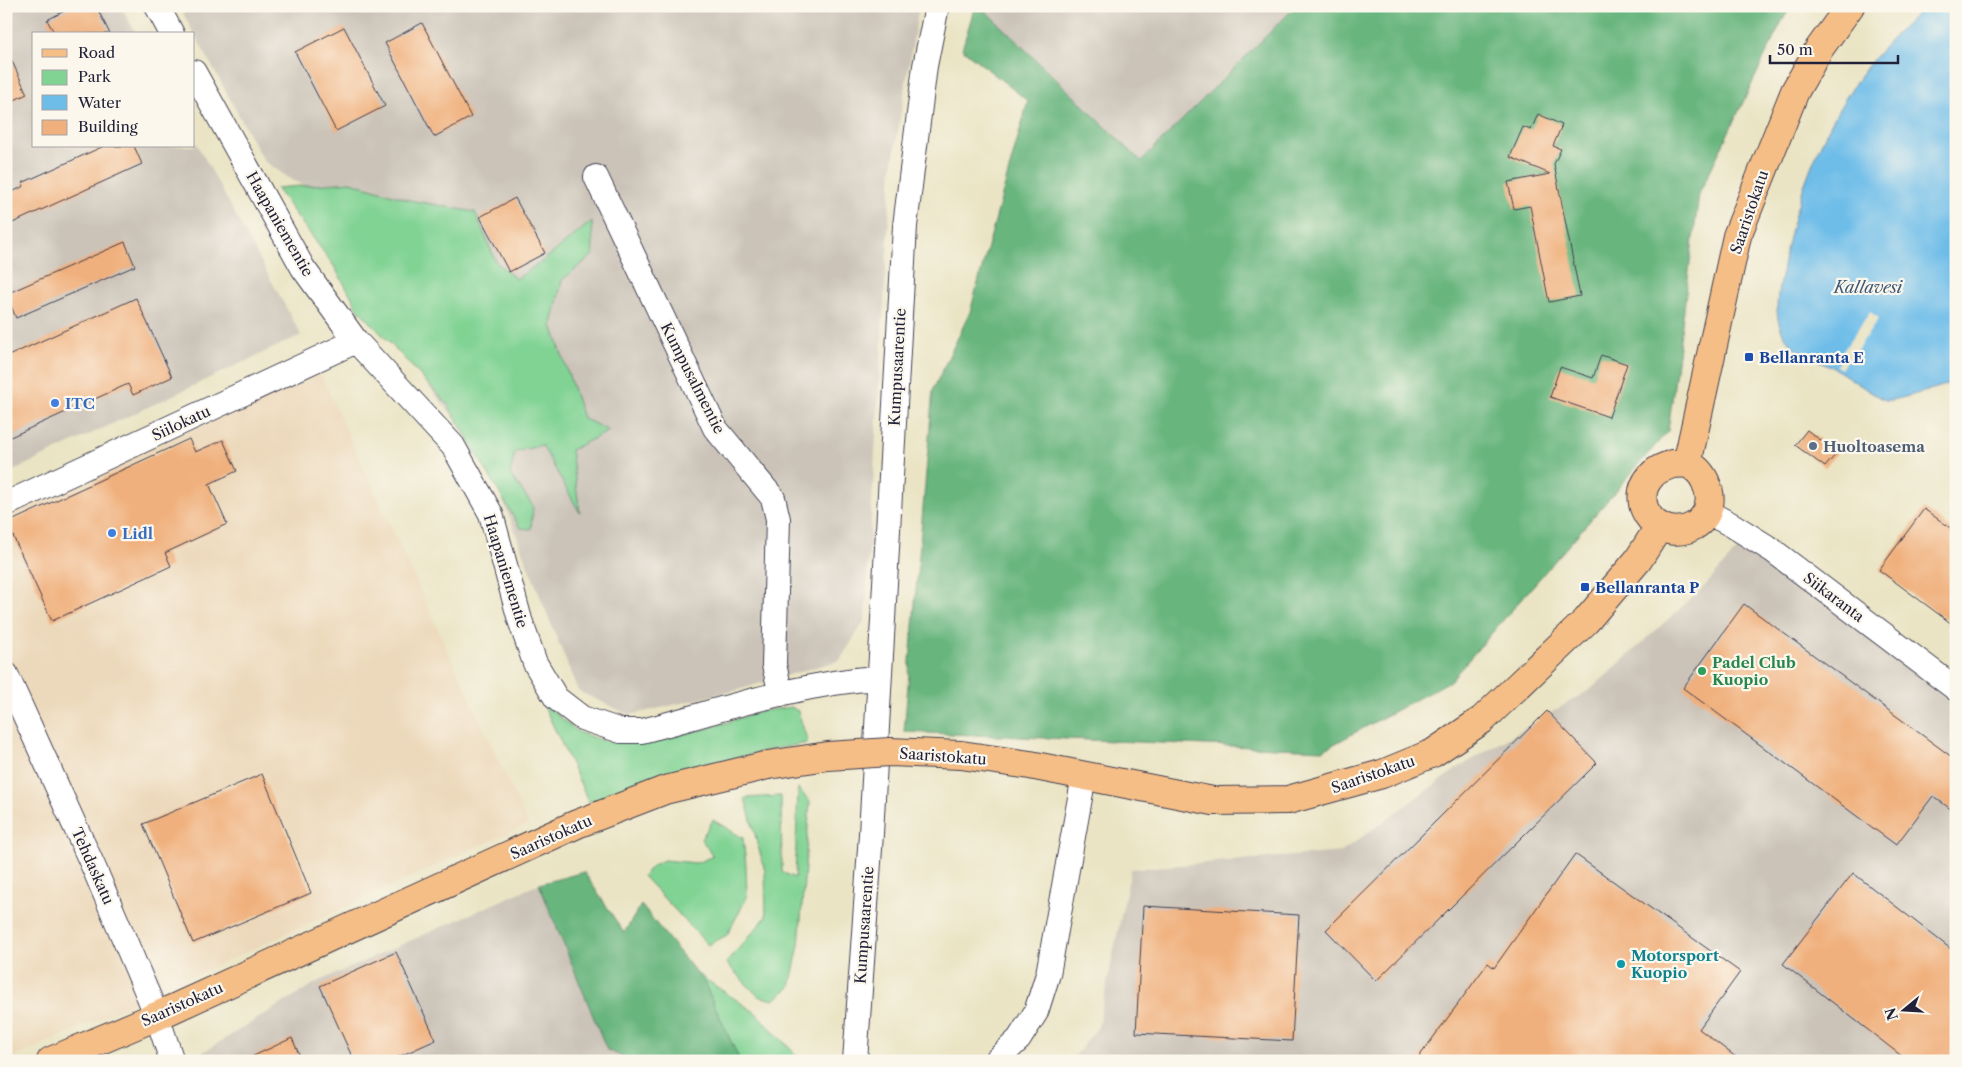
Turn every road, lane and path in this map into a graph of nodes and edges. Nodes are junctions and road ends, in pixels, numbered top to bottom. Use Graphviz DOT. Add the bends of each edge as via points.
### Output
graph roads {
  1 [pos="157,6"];
  2 [pos="936,6"];
  3 [pos="1850,6"];
  4 [pos="171,32"];
  5 [pos="195,74"];
  6 [pos="596,177"];
  7 [pos="356,341"];
  8 [pos="1687,464"];
  9 [pos="6,504"];
  10 [pos="1707,512"];
  11 [pos="1659,527"];
  12 [pos="6,674"];
  13 [pos="878,678"];
  14 [pos="1956,689"];
  15 [pos="781,694"];
  16 [pos="1084,776"];
  17 [pos="157,1016"];
  18 [pos="51,1061"];
  19 [pos="172,1061"];
  20 [pos="855,1061"];
  21 [pos="996,1061"];
  1 -- 4 [label="street"];
  2 -- 13 [label="street, Kumpusaarentie" via="925,66 905,226"];
  3 -- 8 [label="main road, Saaristokatu" via="1795,91 1737,236"];
  5 -- 7 [label="street, Haapaniementie" via="303,268"];
  6 -- 15 [label="street, Kumpusalmentie" via="715,428 773,498 778,518 774,665"];
  7 -- 9 [label="street, Siilokatu"];
  7 -- 15 [label="street, Haapaniementie" via="453,446 491,514 535,663 556,698 582,718 621,732 642,731"];
  8 -- 10 [label="main road" via="1702,476 1706,484 1710,502"];
  8 -- 11 [label="main road" via="1672,464 1659,470 1651,476 1644,489 1646,513"];
  10 -- 11 [label="main road" via="1698,524 1688,529 1674,532"];
  10 -- 14 [label="street, Siikaranta" via="1772,550"];
  11 -- 16 [label="main road, Saaristokatu" via="1638,560 1586,621 1482,720 1434,753 1382,774 1288,800 1213,801"];
  12 -- 17 [label="street, Tehdaskatu"];
  13 -- 15 [label="street, Haapaniementie" via="849,680"];
  13 -- 20 [label="street, Kumpusaarentie"];
  16 -- 17 [label="main road, Saaristokatu, bridge" via="961,755 890,752 828,756 768,765 665,790 577,824"];
  16 -- 21 [label="street" via="1048,974 1036,1012 1019,1039"];
  17 -- 18 [label="main road, Saaristokatu"];
  17 -- 19 [label="street, Tehdaskatu"];
}
